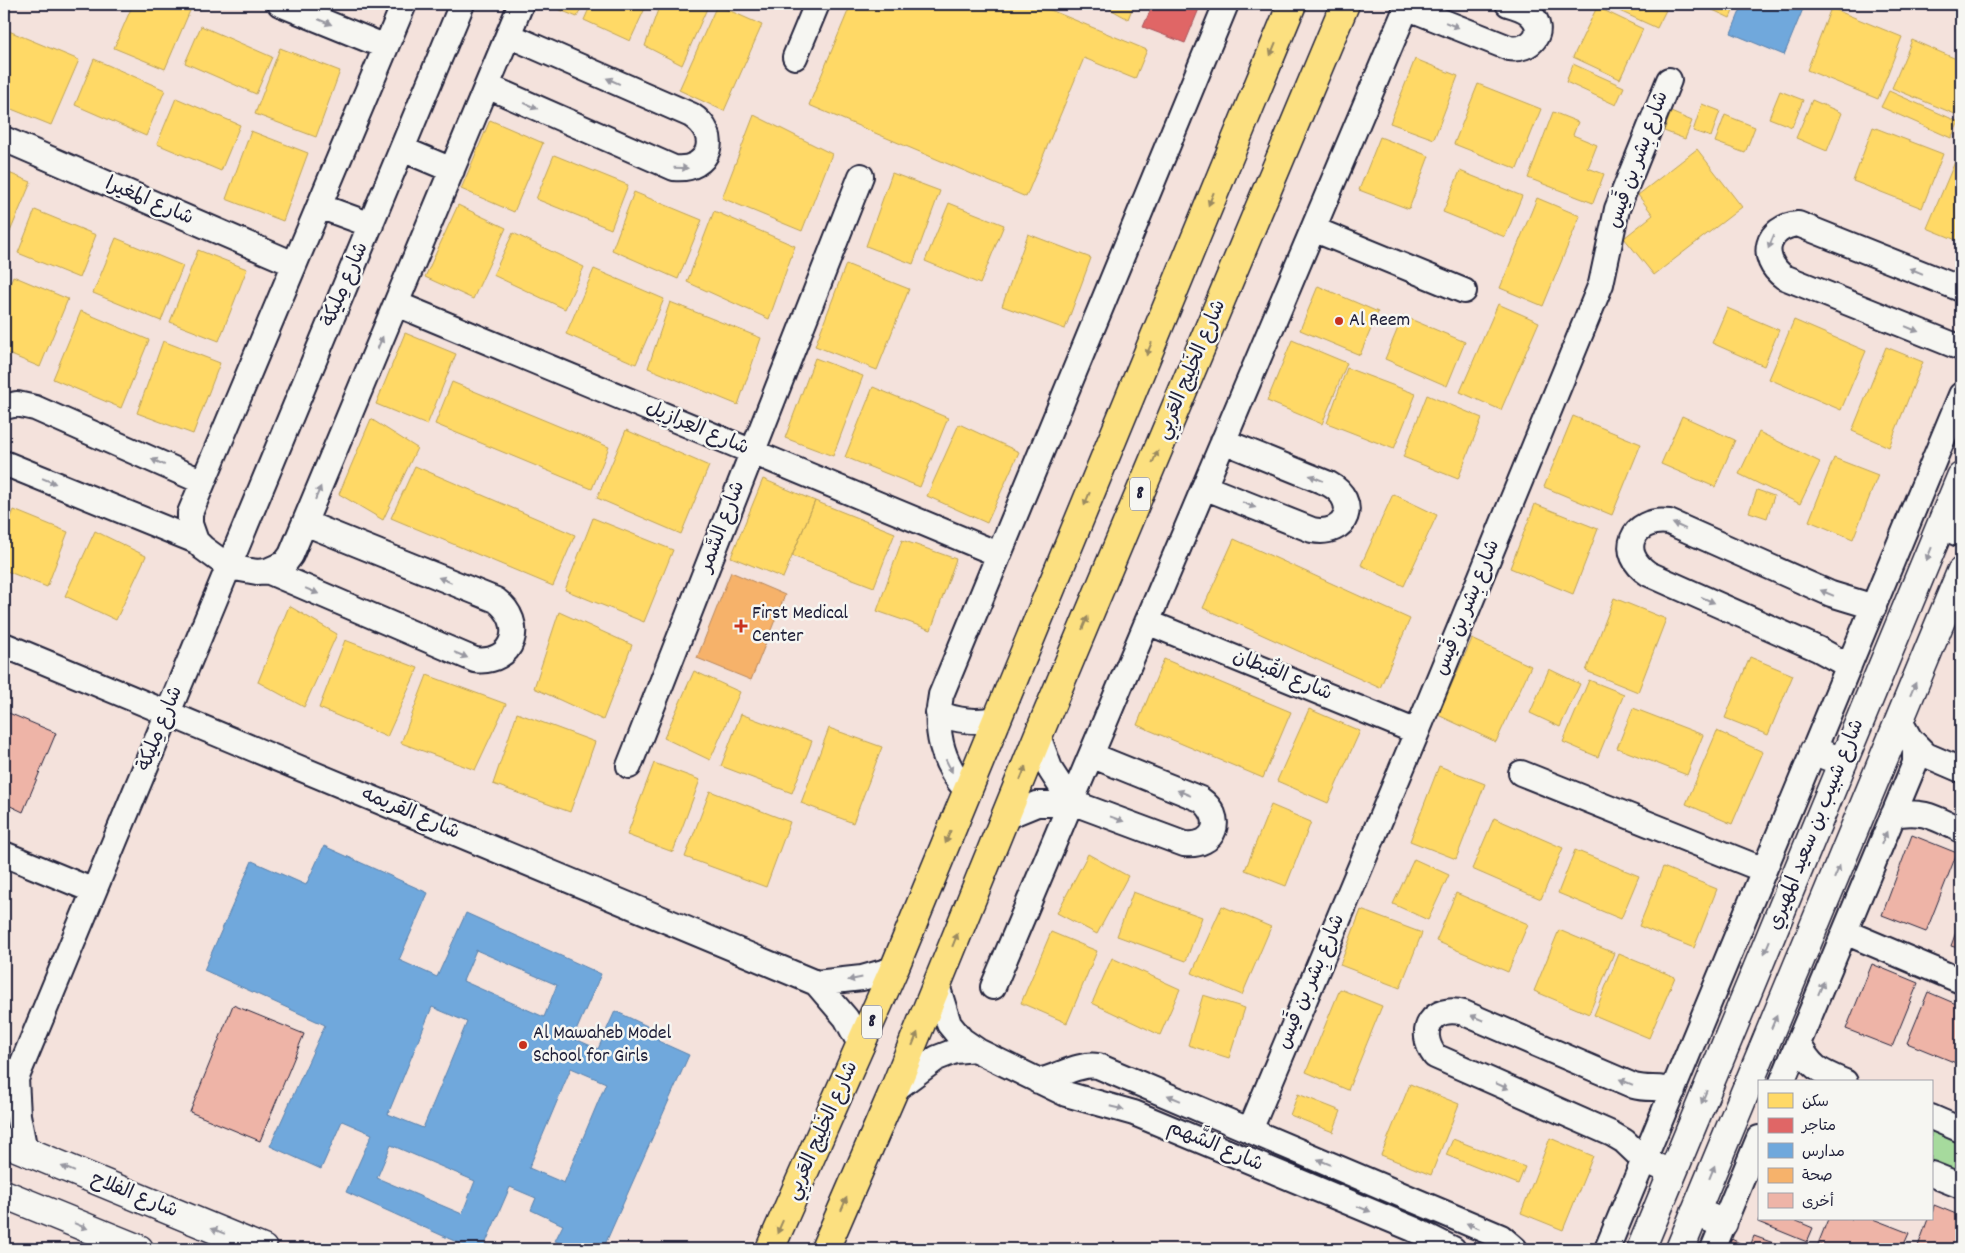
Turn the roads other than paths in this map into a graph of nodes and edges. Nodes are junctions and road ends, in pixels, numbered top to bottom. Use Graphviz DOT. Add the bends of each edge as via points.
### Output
graph roads {
  1 [pos="280,4"];
  2 [pos="404,4"];
  3 [pos="462,4"];
  4 [pos="521,4"];
  5 [pos="817,4"];
  6 [pos="1226,4"];
  7 [pos="1292,4"];
  8 [pos="1345,4"];
  9 [pos="1508,4"];
  10 [pos="1407,5"];
  11 [pos="508,36"];
  12 [pos="386,47"];
  13 [pos="795,58"];
  14 [pos="1669,80"];
  15 [pos="487,86"];
  16 [pos="4,140"];
  17 [pos="402,149"];
  18 [pos="452,170"];
  19 [pos="861,176"];
  20 [pos="319,206"];
  21 [pos="370,225"];
  22 [pos="1313,229"];
  23 [pos="294,264"];
  24 [pos="1961,289"];
  25 [pos="1464,291"];
  26 [pos="397,304"];
  27 [pos="1961,348"];
  28 [pos="1961,396"];
  29 [pos="4,407"];
  30 [pos="1223,441"];
  31 [pos="752,452"];
  32 [pos="4,463"];
  33 [pos="1961,477"];
  34 [pos="203,482"];
  35 [pos="1204,487"];
  36 [pos="305,523"];
  37 [pos="1951,530"];
  38 [pos="196,541"];
  39 [pos="998,554"];
  40 [pos="229,567"];
  41 [pos="267,572"];
  42 [pos="1961,572"];
  43 [pos="1874,607"];
  44 [pos="1147,622"];
  45 [pos="4,644"];
  46 [pos="1849,666"];
  47 [pos="168,713"];
  48 [pos="938,713"];
  49 [pos="996,719"];
  50 [pos="1905,730"];
  51 [pos="1417,732"];
  52 [pos="1038,736"];
  53 [pos="1814,751"];
  54 [pos="1091,755"];
  55 [pos="1843,762"];
  56 [pos="628,766"];
  57 [pos="1961,770"];
  58 [pos="1520,773"];
  59 [pos="967,792"];
  60 [pos="1071,802"];
  61 [pos="1893,815"];
  62 [pos="1005,816"];
  63 [pos="1961,830"];
  64 [pos="4,854"];
  65 [pos="1764,870"];
  66 [pos="94,891"];
  67 [pos="1844,932"];
  68 [pos="894,969"];
  69 [pos="1961,981"];
  70 [pos="816,983"];
  71 [pos="936,985"];
  72 [pos="993,987"];
  73 [pos="1798,1044"];
  74 [pos="861,1046"];
  75 [pos="975,1049"];
  76 [pos="1090,1065"];
  77 [pos="1783,1080"];
  78 [pos="1841,1080"];
  79 [pos="1038,1081"];
  80 [pos="10,1085"];
  81 [pos="894,1090"];
  82 [pos="1673,1091"];
  83 [pos="1076,1098"];
  84 [pos="1932,1117"];
  85 [pos="1692,1126"];
  86 [pos="1250,1130"];
  87 [pos="1961,1130"];
  88 [pos="1726,1138"];
  89 [pos="1758,1140"];
  90 [pos="15,1147"];
  91 [pos="1644,1160"];
  92 [pos="1673,1173"];
  93 [pos="1932,1174"];
  94 [pos="1961,1186"];
  95 [pos="6,1196"];
  96 [pos="1695,1212"];
  97 [pos="1724,1223"];
  98 [pos="140,1249"];
  99 [pos="263,1249"];
  100 [pos="770,1249"];
  101 [pos="825,1249"];
  102 [pos="1453,1249"];
  103 [pos="1515,1249"];
  104 [pos="1607,1249"];
  105 [pos="1642,1249"];
  106 [pos="1680,1249"];
  107 [pos="1713,1249"];
  1 -- 12 [label="street, one-way"];
  2 -- 12 [label="street"];
  3 -- 17 [label="street, شارع مِليكة"];
  4 -- 11 [label="street"];
  5 -- 13 [label="street"];
  6 -- 39 [label="street"];
  7 -- 49 [label="highway, شارع الخَلِيج العَربِي / 8, one-way"];
  52 -- 8 [label="highway, شارع الخَلِيج العَربِي / 8, one-way"];
  10 -- 9 [label="street, one-way" via="1509,48 1528,47 1535,40 1536,21 1530,13"];
  10 -- 22 [label="street"];
  11 -- 15 [label="street"];
  15 -- 11 [label="street, one-way" via="674,168 691,168 698,164 708,149 704,126 691,116"];
  12 -- 20 [label="street"];
  14 -- 51 [label="street, شارع بِشر بن قَيس" via="1617,209 1601,284"];
  15 -- 18 [label="street"];
  16 -- 23 [label="street, شارع المغيرا"];
  17 -- 18 [label="street"];
  17 -- 21 [label="street, شارع مِليكة"];
  18 -- 26 [label="street"];
  19 -- 31 [label="street, شارع السَّمر"];
  20 -- 21 [label="street"];
  20 -- 23 [label="street"];
  21 -- 40 [label="street, شارع مِليكة"];
  22 -- 25 [label="street"];
  22 -- 30 [label="street"];
  23 -- 34 [label="street"];
  24 -- 27 [label="street, one-way" via="1798,224 1778,230 1768,250 1769,261 1784,277"];
  26 -- 31 [label="street, شارع العِرازِيل"];
  36 -- 26 [label="street, one-way"];
  28 -- 43 [label="street"];
  34 -- 29 [label="street, one-way" via="35,408 17,404"];
  30 -- 35 [label="street"];
  35 -- 30 [label="street, one-way" via="1312,530 1324,532 1335,529 1343,521 1346,499 1339,489"];
  31 -- 39 [label="street, شارع العِرازِيل"];
  31 -- 56 [label="street, شارع السَّمر"];
  32 -- 38 [label="street, one-way"];
  33 -- 37 [label="street, شارع شبيب بن سعيد المهيري"];
  34 -- 38 [label="street" via="190,513"];
  35 -- 44 [label="street"];
  36 -- 41 [label="street" via="291,555"];
  41 -- 36 [label="street, one-way" via="475,660 499,656 511,644 514,624 504,606 496,600"];
  37 -- 55 [label="street, شارع شبيب بن سعيد المهيري, one-way"];
  38 -- 40 [label="street"];
  39 -- 48 [label="street" via="944,686"];
  40 -- 41 [label="street"];
  40 -- 47 [label="street, شارع مِليكة"];
  50 -- 42 [label="street, شارع شبيب بن سعيد المهيري, one-way"];
  43 -- 46 [label="street"];
  43 -- 46 [label="street, one-way" via="1830,594 1669,522 1656,520 1644,524 1631,544 1639,568 1649,574"];
  44 -- 51 [label="street, شارع القُبطان"];
  44 -- 54 [label="street"];
  45 -- 47 [label="street, شارع القريمه"];
  46 -- 53 [label="street"];
  47 -- 66 [label="street, شارع مِليكة"];
  47 -- 70 [label="street, شارع القريمه"];
  48 -- 49 [label="street" via="973,722"];
  48 -- 59 [label="street, one-way" via="942,749 951,771"];
  49 -- 59 [label="highway, شارع الخَلِيج العَربِي / 8"];
  50 -- 57 [label="street" via="1926,755"];
  50 -- 61 [label="street" via="1915,748 1915,763"];
  88 -- 50 [label="street, شارع شبيب بن سعيد المهيري, one-way"];
  51 -- 86 [label="street, شارع بِشر بن قَيس"];
  52 -- 60 [label="street" via="1051,771"];
  62 -- 52 [label="highway, شارع الخَلِيج العَربِي / 8, one-way"];
  53 -- 55 [label="street"];
  53 -- 65 [label="street"];
  54 -- 60 [label="street"];
  60 -- 54 [label="street, one-way" via="1184,844 1204,842 1212,834 1214,814 1200,799"];
  55 -- 85 [label="street, شارع شبيب بن سعيد المهيري, one-way"];
  58 -- 65 [label="street, شارع شبيب بن سعيد المهيري"];
  59 -- 68 [label="highway, شارع الخَلِيج العَربِي / 8, one-way"];
  60 -- 62 [label="street" via="1036,804"];
  60 -- 72 [label="street"];
  61 -- 63 [label="street" via="1924,813"];
  67 -- 61 [label="street, one-way"];
  71 -- 62 [label="highway, شارع الخَلِيج العَربِي / 8, one-way"];
  64 -- 66 [label="street"];
  65 -- 82 [label="street"];
  66 -- 80 [label="street, شارع مِليكة"];
  67 -- 69 [label="street"];
  73 -- 67 [label="street, one-way"];
  68 -- 70 [label="street, شارع القريمه, one-way" via="862,978"];
  68 -- 74 [label="highway, شارع الخَلِيج العَربِي / 8"];
  70 -- 74 [label="street, شارع القريمه" via="836,1006"];
  71 -- 75 [label="street, شارع الشَّهم" via="949,1024 962,1040"];
  81 -- 71 [label="highway, شارع الخَلِيج العَربِي / 8, one-way"];
  73 -- 77 [label="street"];
  73 -- 78 [label="street" via="1815,1068"];
  74 -- 100 [label="highway, شارع الخَلِيج العَربِي / 8, one-way"];
  75 -- 79 [label="street, شارع الشَّهم"];
  75 -- 81 [label="street" via="954,1051 937,1058"];
  76 -- 79 [label="street"];
  76 -- 83 [label="street" via="1078,1074 1075,1081"];
  86 -- 76 [label="street, one-way"];
  79 -- 83 [label="street, شارع الشَّهم"];
  80 -- 90 [label="street, شارع مِليكة" via="18,1115"];
  101 -- 81 [label="highway, شارع الخَلِيج العَربِي / 8, one-way"];
  82 -- 91 [label="street"];
  82 -- 91 [label="street, one-way" via="1634,1086 1458,1011 1443,1012 1433,1018 1428,1027 1426,1038 1436,1056 1618,1138"];
  83 -- 102 [label="street, شارع الشَّهم, one-way" via="1134,1113 1413,1229"];
  84 -- 87 [label="street"];
  85 -- 88 [label="street"];
  85 -- 92 [label="street, شارع شبيب بن سعيد المهيري"];
  103 -- 86 [label="street, one-way" via="1501,1237"];
  96 -- 88 [label="street, شارع شبيب بن سعيد المهيري, one-way"];
  89 -- 97 [label="street"];
  99 -- 90 [label="street, شارع الفلاح, one-way"];
  91 -- 92 [label="street"];
  91 -- 104 [label="street"];
  92 -- 105 [label="street, شارع شبيب بن سعيد المهيري"];
  93 -- 94 [label="street"];
  95 -- 98 [label="street, one-way"];
  96 -- 97 [label="street"];
  96 -- 106 [label="street, شارع شبيب بن سعيد المهيري"];
  97 -- 107 [label="street"];
}
